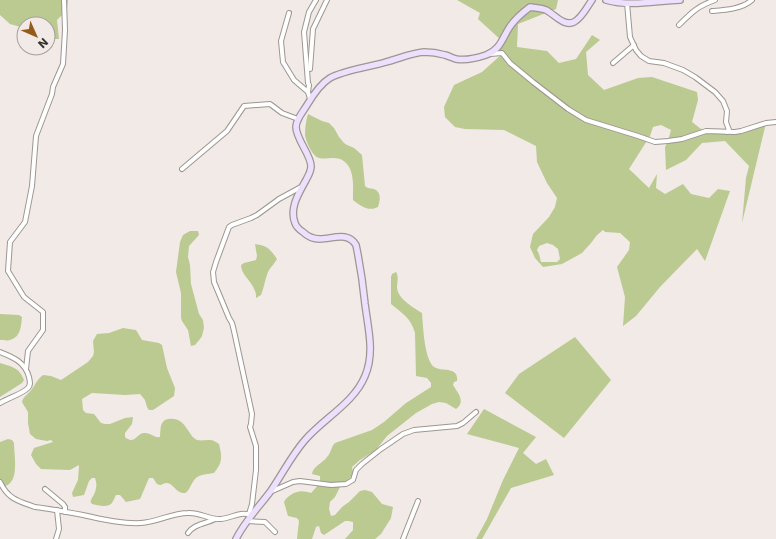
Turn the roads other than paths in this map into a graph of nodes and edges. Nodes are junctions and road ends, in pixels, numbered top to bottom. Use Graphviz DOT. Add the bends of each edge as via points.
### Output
graph roads {
  1 [pos="64,0"];
  2 [pos="316,0"];
  3 [pos="327,0"];
  4 [pos="592,0"];
  5 [pos="606,0"];
  6 [pos="680,0"];
  7 [pos="715,0"];
  8 [pos="752,0"];
  9 [pos="627,4"];
  10 [pos="712,11"];
  11 [pos="289,13"];
  12 [pos="679,25"];
  13 [pos="634,45"];
  14 [pos="487,54"];
  15 [pos="613,63"];
  16 [pos="308,83"];
  17 [pos="308,92"];
  18 [pos="310,99"];
  19 [pos="298,119"];
  20 [pos="776,122"];
  21 [pos="727,132"];
  22 [pos="182,168"];
  23 [pos="302,186"];
  24 [pos="0,352"];
  25 [pos="26,369"];
  26 [pos="0,403"];
  27 [pos="476,412"];
  28 [pos="0,482"];
  29 [pos="45,489"];
  30 [pos="270,492"];
  31 [pos="418,501"];
  32 [pos="57,510"];
  33 [pos="65,512"];
  34 [pos="249,517"];
  35 [pos="216,519"];
  36 [pos="275,532"];
  37 [pos="188,533"];
  38 [pos="56,539"];
  39 [pos="236,539"];
  40 [pos="403,539"];
  1 -- 25 [label="street" via="63,64 36,136 32,186 25,222 10,242 8,271 24,297 43,312 43,330 28,351"];
  2 -- 16 [label="street" via="309,12 304,32"];
  3 -- 16 [label="street" via="313,29"];
  4 -- 14 [label="street" via="580,16 570,23 563,22 545,9 530,7 516,19 495,50"];
  5 -- 9 [label="street"];
  6 -- 9 [label="street"];
  7 -- 12 [label="street" via="697,8"];
  8 -- 10 [label="street" via="736,8"];
  9 -- 13 [label="street" via="630,38"];
  11 -- 17 [label="street" via="281,41 283,62 294,80"];
  13 -- 15 [label="street"];
  13 -- 21 [label="street" via="641,56 649,61 664,62 683,70 715,92 723,101 727,112"];
  14 -- 18 [label="street" via="469,60 457,60 445,55 422,52 405,56 334,76"];
  14 -- 21 [label="street" via="502,53 510,63 556,100 586,120 597,124 655,142 682,139 706,131"];
  16 -- 17 [label="street"];
  17 -- 18 [label="street"];
  18 -- 19 [label="street"];
  19 -- 22 [label="street" via="282,113 270,104 244,106 227,131"];
  19 -- 23 [label="street" via="297,130 311,165 310,173"];
  20 -- 21 [label="street"];
  23 -- 30 [label="street" via="294,208 295,223 298,227 306,235 315,238 343,236 356,244 370,337 370,357 366,375 357,390 305,440"];
  23 -- 34 [label="street" via="257,215 232,224 213,272 214,282 232,323 252,414 250,427 256,446 256,470"];
  24 -- 25 [label="street" via="22,363"];
  25 -- 26 [label="street" via="30,382 28,388"];
  27 -- 30 [label="street" via="457,426 414,430 403,434 362,464 356,470 353,480 346,484 300,481"];
  28 -- 32 [label="street" via="15,500 35,507"];
  29 -- 33 [label="street" via="63,504"];
  30 -- 34 [label="street"];
  31 -- 40 [label="street"];
  32 -- 33 [label="street"];
  32 -- 38 [label="street" via="60,528"];
  33 -- 35 [label="street" via="133,523 193,512"];
  34 -- 35 [label="street" via="238,514"];
  34 -- 36 [label="street" via="265,522"];
  34 -- 39 [label="street"];
  35 -- 37 [label="street" via="191,528"];
}
